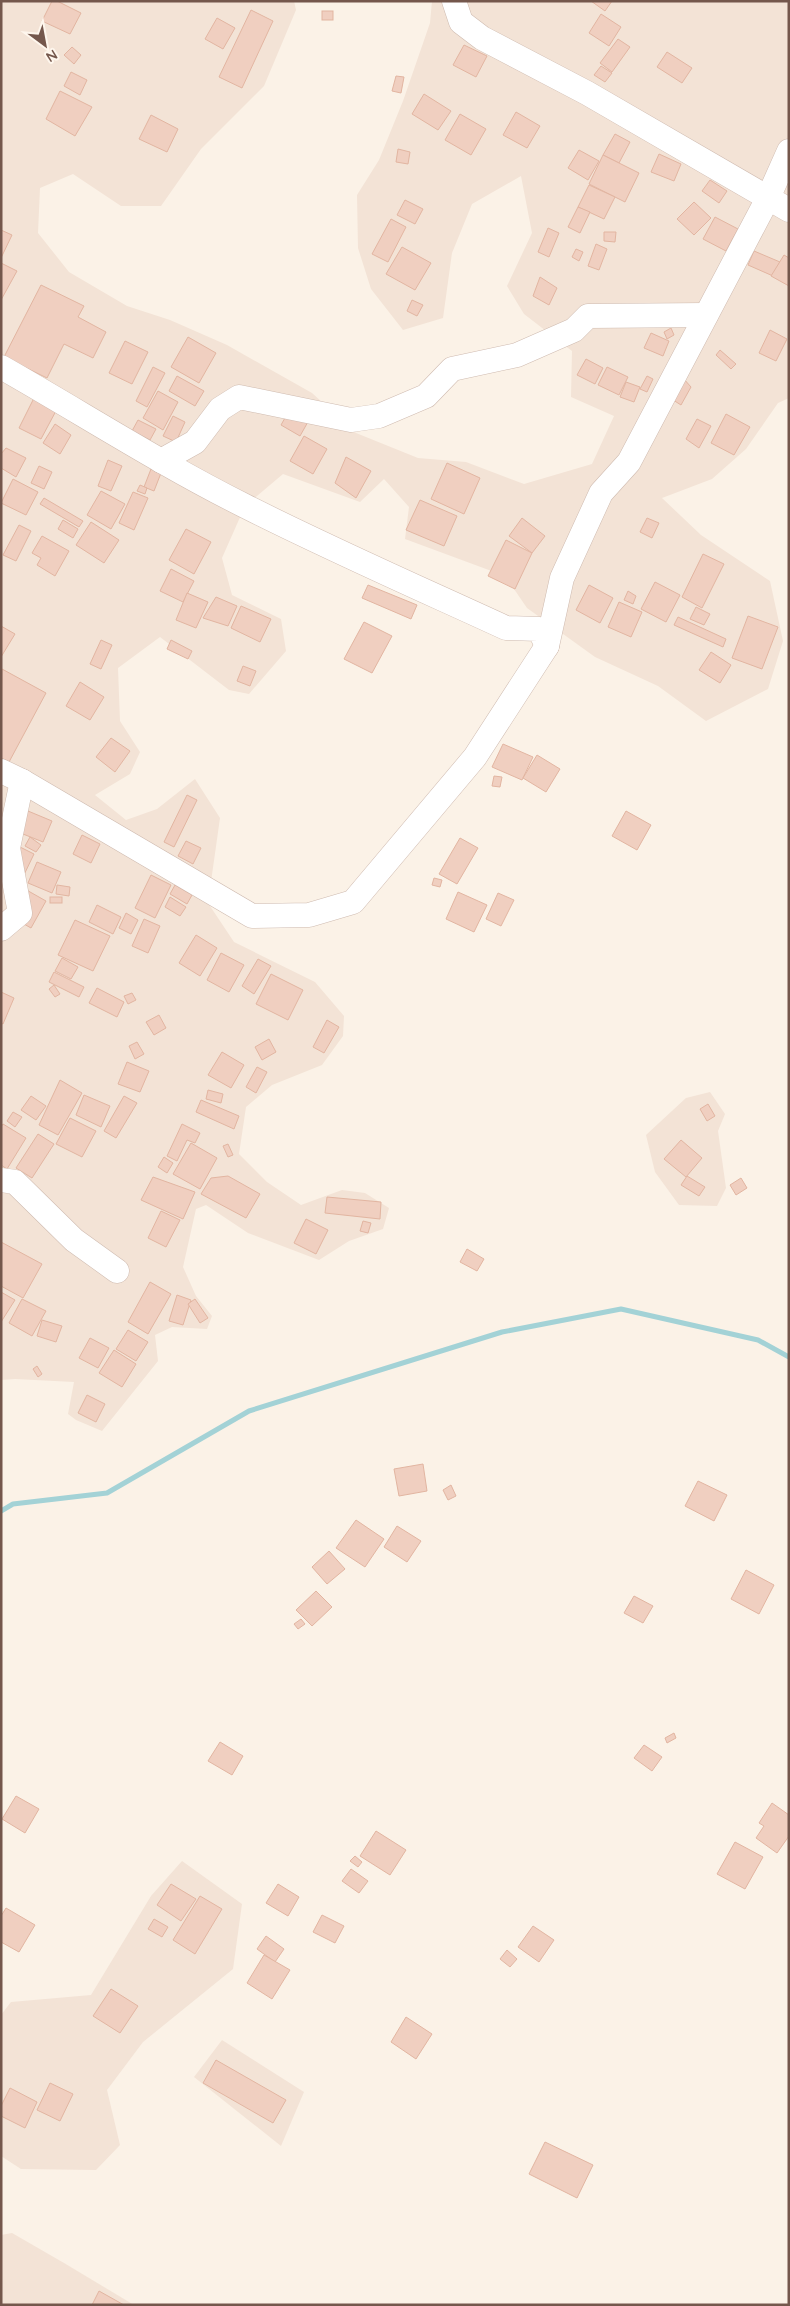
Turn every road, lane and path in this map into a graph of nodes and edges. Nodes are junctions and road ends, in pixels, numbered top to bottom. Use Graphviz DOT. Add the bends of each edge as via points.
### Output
graph roads {
  1 [pos="454,1"];
  2 [pos="789,151"];
  3 [pos="768,198"];
  4 [pos="789,210"];
  5 [pos="706,315"];
  6 [pos="1,367"];
  7 [pos="160,461"];
  8 [pos="548,646"];
  9 [pos="12,776"];
  10 [pos="1,929"];
  11 [pos="1,1180"];
  12 [pos="117,1271"];
  1 -- 3 [label="street" via="461,22 482,38 587,93"];
  2 -- 3 [label="street"];
  3 -- 4 [label="street"];
  3 -- 5 [label="street"];
  5 -- 7 [label="street" via="588,316 574,330 517,355 452,369 426,396 379,416 351,420 239,397 220,410 195,442"];
  5 -- 8 [label="street" via="628,462 601,493 562,578"];
  6 -- 7 [label="street"];
  7 -- 8 [label="street" via="245,506 506,628 539,628"];
  8 -- 9 [label="street" via="475,757 353,902 309,915 252,916"];
  9 -- 10 [label="street" via="8,848 20,913"];
  11 -- 12 [label="street" via="15,1182 74,1240"];
}
